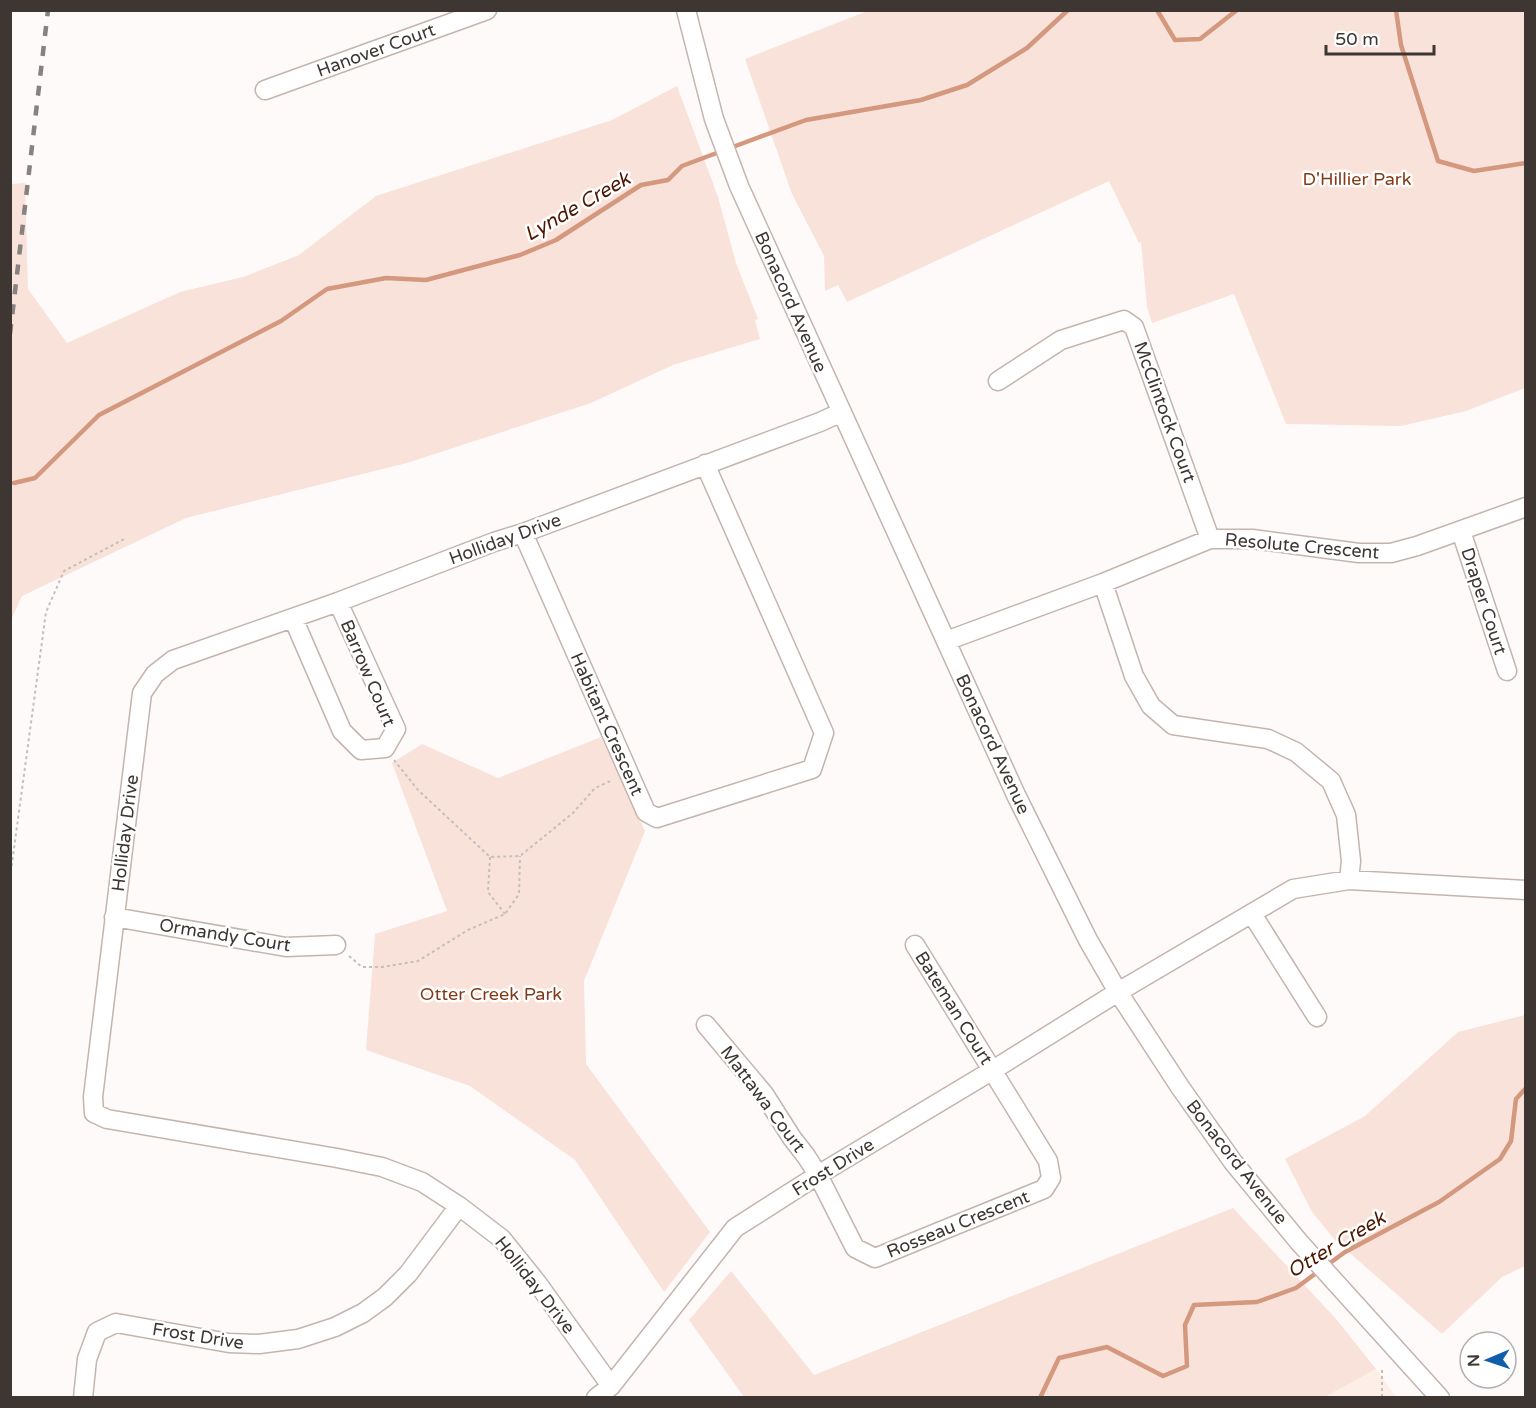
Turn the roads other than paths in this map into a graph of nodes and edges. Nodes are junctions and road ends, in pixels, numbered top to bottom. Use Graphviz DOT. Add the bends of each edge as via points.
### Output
graph roads {
  1 [pos="487,10"];
  2 [pos="686,10"];
  3 [pos="265,90"];
  4 [pos="998,381"];
  5 [pos="842,412"];
  6 [pos="705,464"];
  7 [pos="1526,507"];
  8 [pos="1461,531"];
  9 [pos="523,533"];
  10 [pos="1210,538"];
  11 [pos="1103,583"];
  12 [pos="338,602"];
  13 [pos="292,618"];
  14 [pos="945,641"];
  15 [pos="1507,671"];
  16 [pos="1349,880"];
  17 [pos="1526,890"];
  18 [pos="1252,914"];
  19 [pos="114,917"];
  20 [pos="336,945"];
  21 [pos="915,945"];
  22 [pos="1118,992"];
  23 [pos="1317,1017"];
  24 [pos="706,1025"];
  25 [pos="993,1070"];
  26 [pos="818,1175"];
  27 [pos="459,1206"];
  28 [pos="611,1386"];
  29 [pos="83,1398"];
  30 [pos="596,1398"];
  31 [pos="1440,1398"];
  1 -- 3 [label="street, Hanover Court"];
  2 -- 5 [label="street, Bonacord Avenue" via="714,119 739,186"];
  4 -- 10 [label="street, McClintock Court" via="1061,340 1124,320 1134,327"];
  5 -- 6 [label="street, Holliday Drive"];
  5 -- 14 [label="street, Bonacord Avenue"];
  6 -- 9 [label="street, Holliday Drive"];
  6 -- 9 [label="street, Habitant Crescent" via="824,733 812,770 657,819 646,812"];
  7 -- 8 [label="street, Resolute Crescent"];
  8 -- 10 [label="street, Resolute Crescent" via="1391,553"];
  8 -- 15 [label="street, Draper Court"];
  9 -- 12 [label="street, Holliday Drive"];
  10 -- 11 [label="street, Resolute Crescent"];
  11 -- 14 [label="street, Resolute Crescent"];
  11 -- 16 [label="street" via="1134,676 1151,706 1173,725 1268,739 1296,752 1331,782 1346,815"];
  12 -- 13 [label="street, Holliday Drive"];
  12 -- 13 [label="street, Barrow Court" via="396,729 385,748 361,750 342,731"];
  13 -- 19 [label="street, Holliday Drive" via="173,660 155,674 142,693"];
  14 -- 22 [label="street, Bonacord Avenue" via="1016,795"];
  16 -- 17 [label="street"];
  16 -- 18 [label="street" via="1293,889"];
  18 -- 22 [label="street"];
  18 -- 23 [label="street"];
  19 -- 20 [label="street, Ormandy Court" via="286,947"];
  19 -- 27 [label="street, Holliday Drive" via="94,1113 107,1119 382,1167 422,1182"];
  21 -- 25 [label="street, Bateman Court"];
  22 -- 25 [label="street, Frost Drive"];
  22 -- 31 [label="street, Bonacord Avenue" via="1233,1162 1299,1242"];
  24 -- 26 [label="street, Mattawa Court" via="764,1094"];
  25 -- 26 [label="street, Frost Drive"];
  25 -- 26 [label="street, Rosseau Crescent" via="1048,1161 1051,1178 1044,1189 875,1258 855,1248"];
  26 -- 28 [label="street, Frost Drive" via="735,1228"];
  27 -- 28 [label="street, Holliday Drive" via="502,1239"];
  27 -- 29 [label="street, Frost Drive" via="386,1297 335,1327 298,1339 259,1344 229,1343 116,1323 97,1332 87,1359"];
  28 -- 30 [label="street, Frost Drive"];
}
